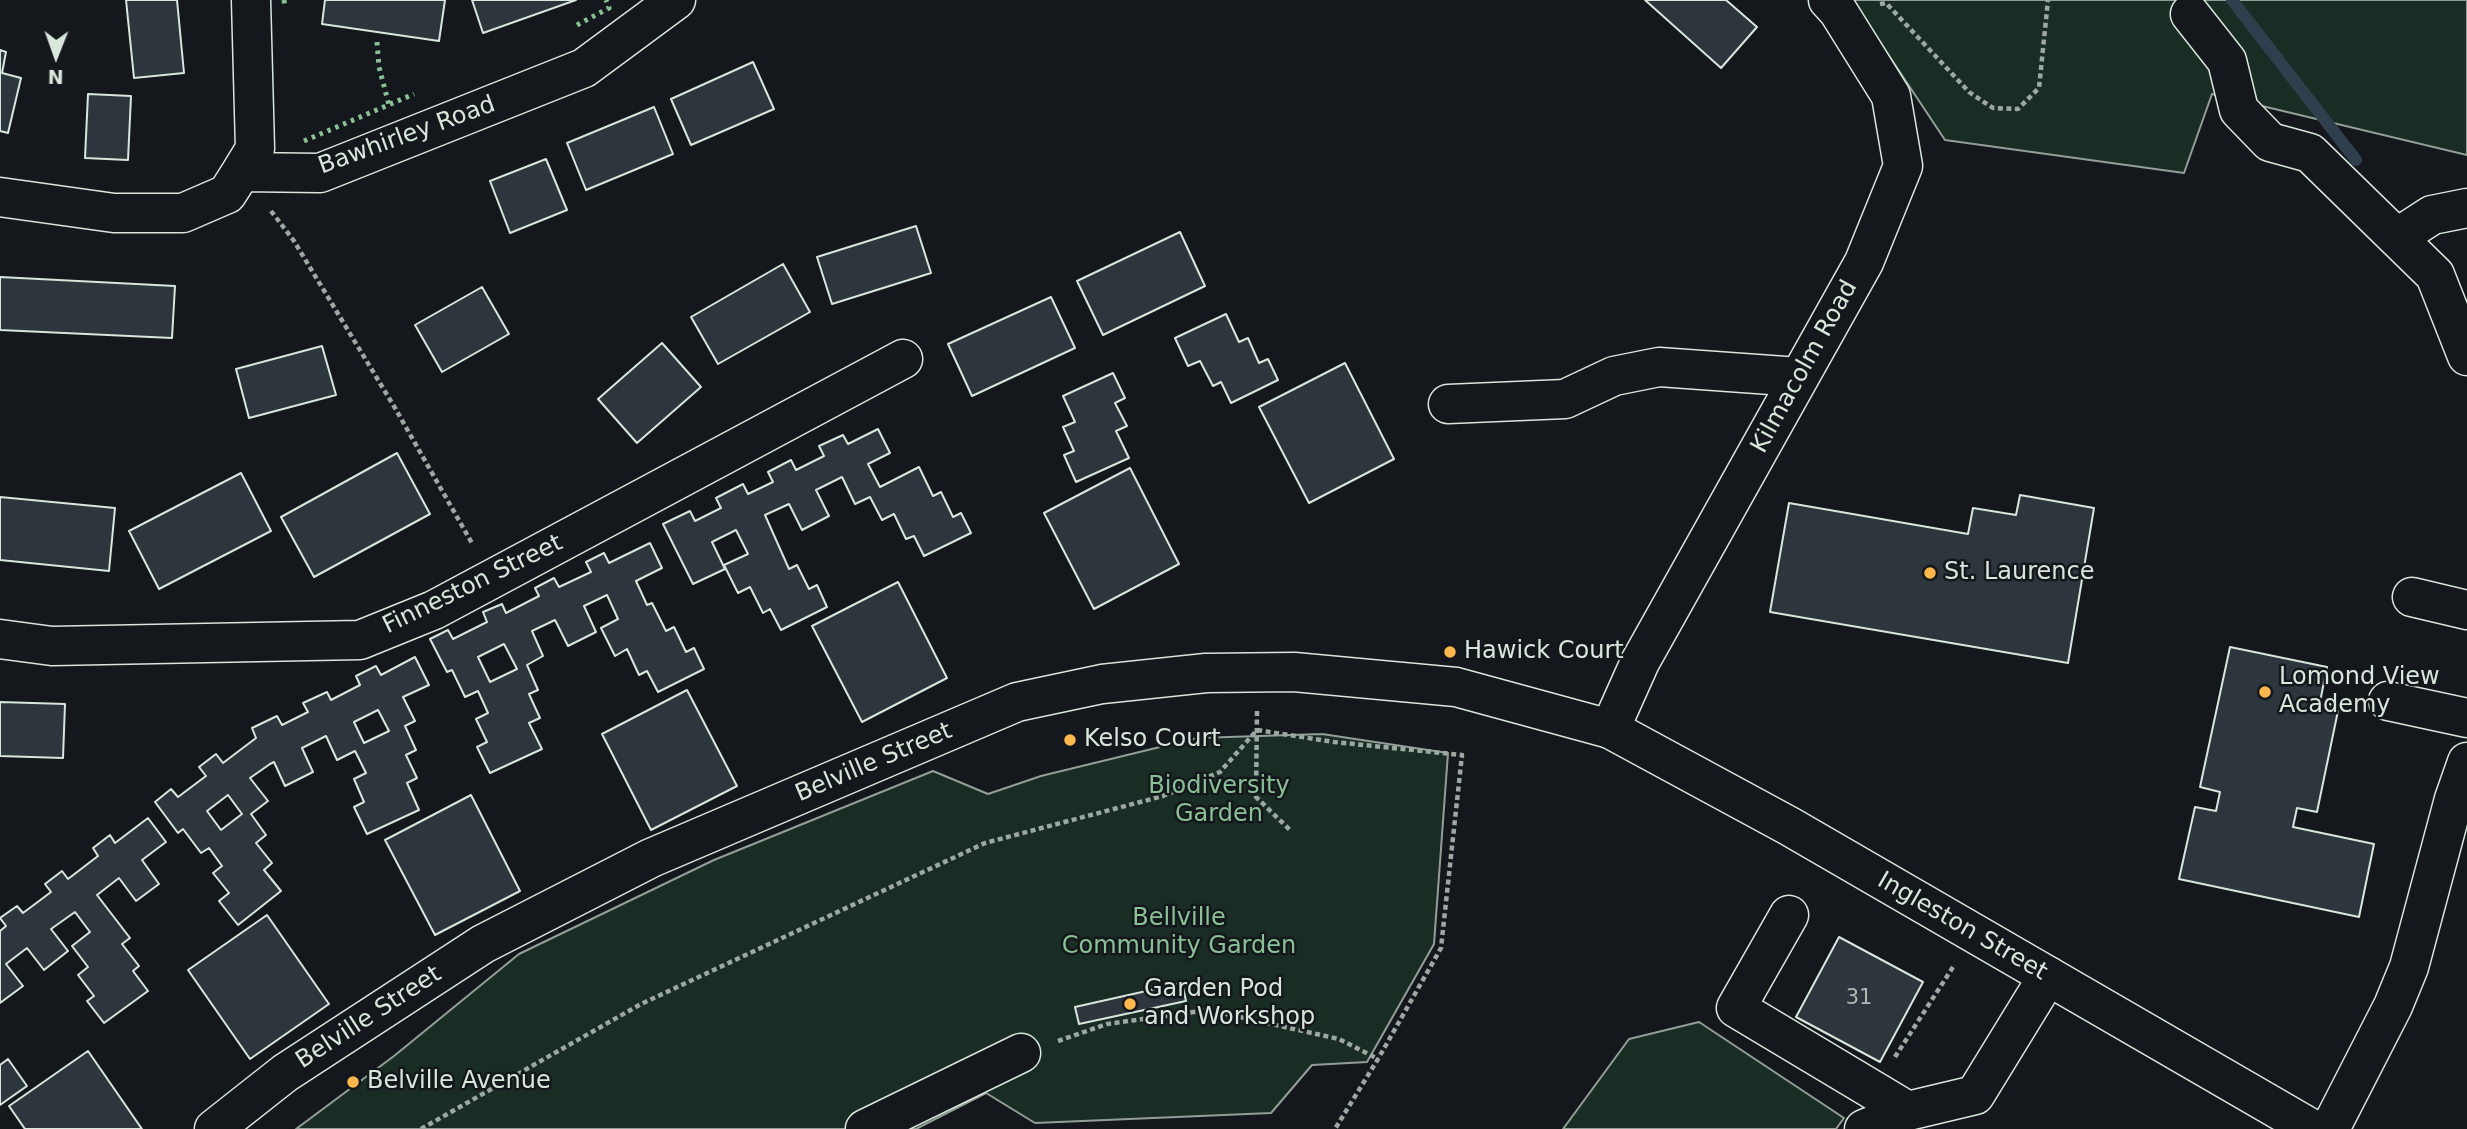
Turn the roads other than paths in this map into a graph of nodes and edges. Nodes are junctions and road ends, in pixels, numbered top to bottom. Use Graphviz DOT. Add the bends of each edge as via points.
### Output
graph roads {
  1 [pos="251,0"];
  2 [pos="676,0"];
  3 [pos="1833,6"];
  4 [pos="2190,14"];
  5 [pos="241,172"];
  6 [pos="0,197"];
  7 [pos="2467,208"];
  8 [pos="2398,237"];
  9 [pos="2467,356"];
  10 [pos="904,359"];
  11 [pos="1799,377"];
  12 [pos="1448,404"];
  13 [pos="2412,597"];
  14 [pos="2467,610"];
  15 [pos="0,639"];
  16 [pos="2388,701"];
  17 [pos="2467,718"];
  18 [pos="1611,729"];
  19 [pos="2467,762"];
  20 [pos="1788,915"];
  21 [pos="2048,976"];
  22 [pos="1021,1053"];
  23 [pos="1884,1112"];
  24 [pos="214,1129"];
  25 [pos="865,1129"];
  26 [pos="2312,1129"];
  27 [pos="2330,1129"];
  1 -- 5 [label="street" via="255,149"];
  2 -- 5 [label="street, Bawhirley Road" via="584,68 320,173"];
  3 -- 11 [label="street, Kilmacolm Road" via="1891,96 1903,166 1864,262"];
  4 -- 8 [label="street" via="2227,61 2239,110 2270,142 2310,152"];
  5 -- 6 [label="street" via="227,194 183,213 114,213"];
  7 -- 8 [label="street" via="2432,215"];
  8 -- 9 [label="street" via="2435,275"];
  10 -- 15 [label="street, Finneston Street" via="434,610 360,640 52,646"];
  11 -- 12 [label="street" via="1659,367 1614,376 1565,399"];
  11 -- 18 [label="street, Kilmacolm Road" via="1640,662"];
  13 -- 14 [label="street"];
  16 -- 17 [label="street"];
  18 -- 21 [label="street, Ingleston Street"];
  18 -- 24 [label="street, Belville Street" via="1456,687 1294,672 1206,673 1102,684 1017,702 651,858 483,944 285,1073"];
  19 -- 27 [label="street" via="2409,967"];
  20 -- 23 [label="street" via="1736,1008"];
  21 -- 23 [label="street" via="1975,1096"];
  21 -- 26 [label="street, Ingleston Street"];
  22 -- 25 [label="street"];
}
